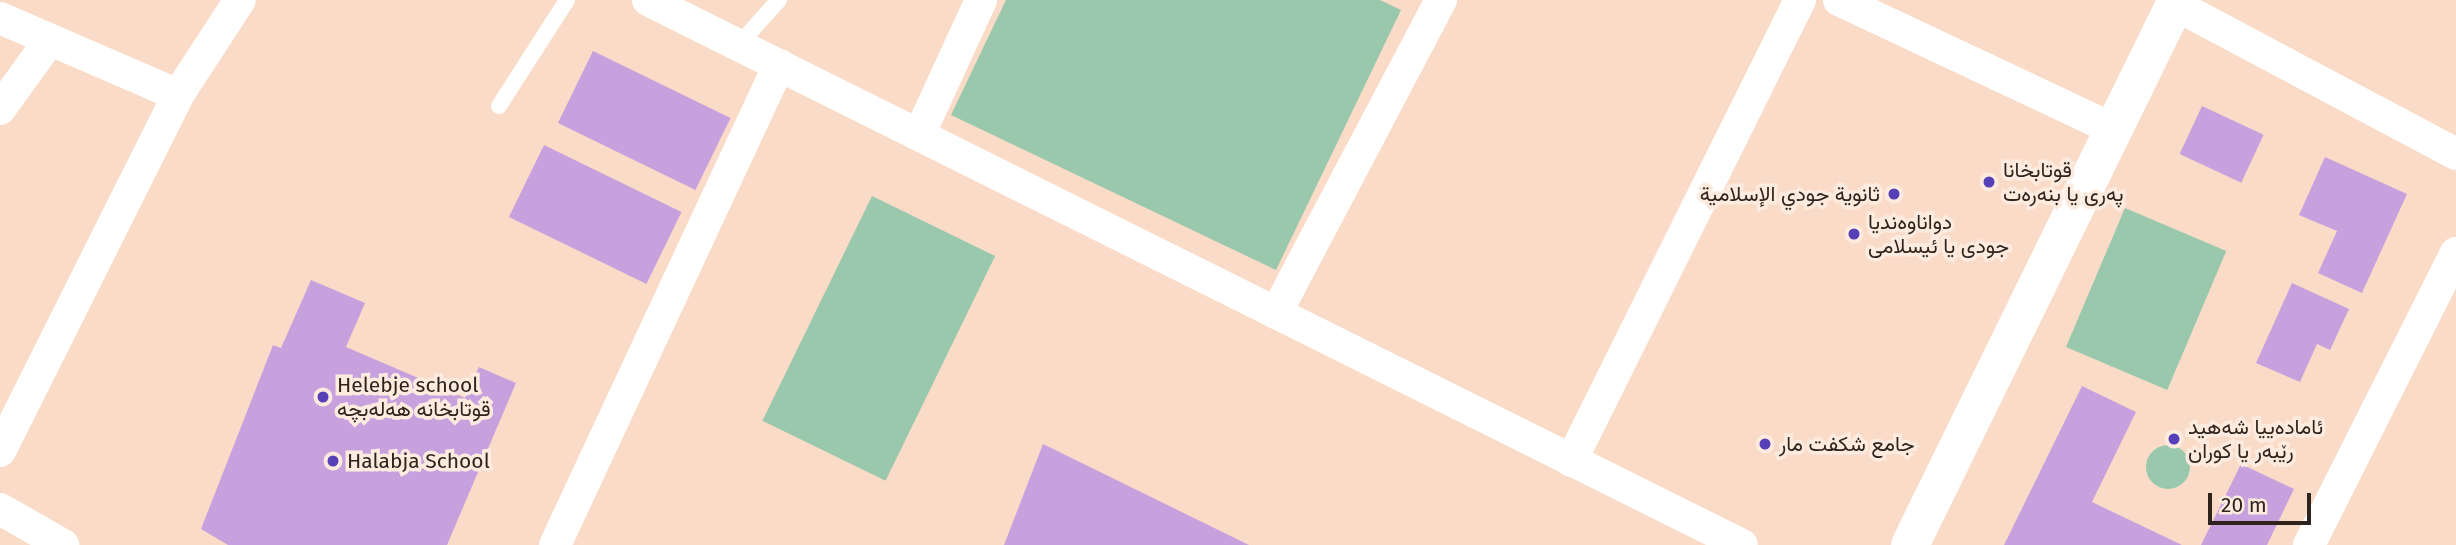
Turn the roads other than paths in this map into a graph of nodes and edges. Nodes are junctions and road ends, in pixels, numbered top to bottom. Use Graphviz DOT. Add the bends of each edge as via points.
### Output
graph roads {
  1 [pos="240,0"];
  2 [pos="567,0"];
  3 [pos="648,0"];
  4 [pos="779,0"];
  5 [pos="981,0"];
  6 [pos="1800,0"];
  7 [pos="1839,0"];
  8 [pos="1439,1"];
  9 [pos="2175,2"];
  10 [pos="0,18"];
  11 [pos="49,41"];
  12 [pos="740,43"];
  13 [pos="779,65"];
  14 [pos="178,95"];
  15 [pos="499,106"];
  16 [pos="0,108"];
  17 [pos="2113,129"];
  18 [pos="919,135"];
  19 [pos="2456,154"];
  20 [pos="2456,253"];
  21 [pos="1276,313"];
  22 [pos="0,451"];
  23 [pos="1571,461"];
  24 [pos="0,509"];
  25 [pos="63,545"];
  26 [pos="555,545"];
  27 [pos="1742,545"];
  28 [pos="1910,545"];
  29 [pos="2309,545"];
  1 -- 14 [label="street"];
  2 -- 15 [label="lane"];
  3 -- 12 [label="street"];
  4 -- 12 [label="lane"];
  5 -- 18 [label="street"];
  6 -- 23 [label="street"];
  7 -- 17 [label="street"];
  8 -- 21 [label="street"];
  9 -- 17 [label="street"];
  9 -- 19 [label="street"];
  10 -- 11 [label="street"];
  11 -- 14 [label="street"];
  11 -- 16 [label="street"];
  12 -- 13 [label="street"];
  13 -- 18 [label="street"];
  13 -- 26 [label="street"];
  14 -- 22 [label="street"];
  17 -- 28 [label="street"];
  18 -- 21 [label="street"];
  20 -- 29 [label="street"];
  21 -- 23 [label="street"];
  23 -- 27 [label="street"];
  24 -- 25 [label="street"];
}
